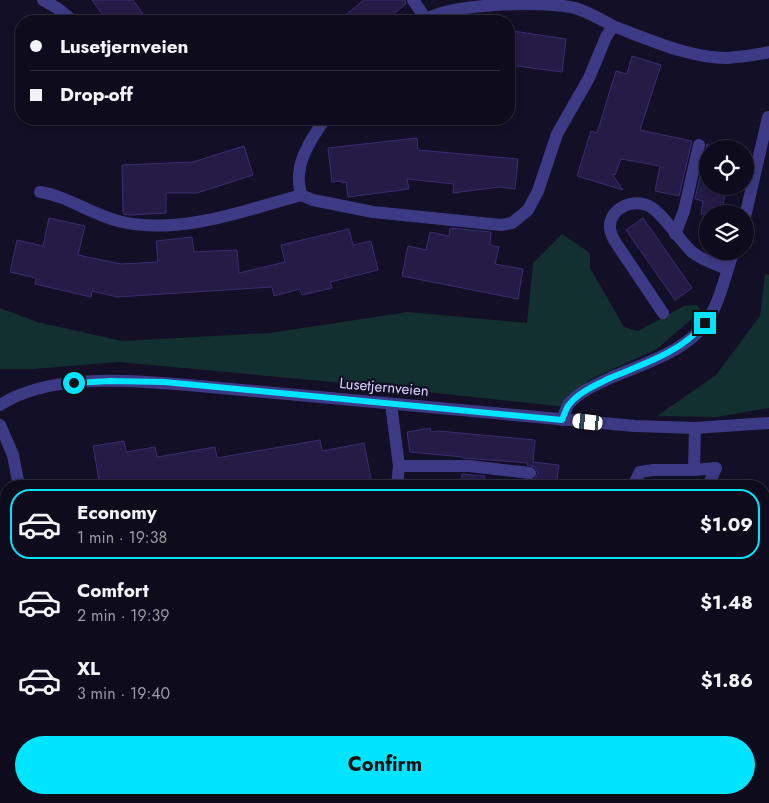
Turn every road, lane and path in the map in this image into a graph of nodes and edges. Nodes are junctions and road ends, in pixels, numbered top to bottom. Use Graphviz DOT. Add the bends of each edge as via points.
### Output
graph roads {
  1 [pos="43,0"];
  2 [pos="413,0"];
  3 [pos="66,15"];
  4 [pos="422,15"];
  5 [pos="441,15"];
  6 [pos="613,26"];
  7 [pos="769,52"];
  8 [pos="768,117"];
  9 [pos="322,125"];
  10 [pos="699,145"];
  11 [pos="40,192"];
  12 [pos="301,195"];
  13 [pos="748,205"];
  14 [pos="675,234"];
  15 [pos="730,260"];
  16 [pos="727,269"];
  17 [pos="663,313"];
  18 [pos="391,404"];
  19 [pos="0,405"];
  20 [pos="562,420"];
  21 [pos="769,423"];
  22 [pos="0,425"];
  23 [pos="695,428"];
  24 [pos="399,466"];
  25 [pos="694,470"];
  26 [pos="530,473"];
  27 [pos="18,480"];
  28 [pos="398,480"];
  29 [pos="636,480"];
  30 [pos="711,480"];
  1 -- 3 [label="street"];
  2 -- 4 [label="street"];
  5 -- 6 [label="street" via="505,4 558,5 578,9"];
  6 -- 7 [label="street" via="670,46 725,58"];
  6 -- 12 [label="street" via="589,78 557,134 533,202 512,222 493,225 387,214"];
  8 -- 13 [label="street"];
  9 -- 12 [label="street" via="303,158 299,175"];
  10 -- 14 [label="street" via="684,211"];
  11 -- 12 [label="street" via="56,195 103,217 161,225 205,220"];
  14 -- 16 [label="street" via="698,256"];
  14 -- 17 [label="street" via="650,206 637,203 627,204 610,220 609,230 614,240"];
  15 -- 16 [label="street"];
  16 -- 20 [label="street" via="717,304 698,332 657,358 588,389 568,406"];
  18 -- 19 [label="street, Lusetjernveien" via="164,382 106,381 44,388"];
  18 -- 20 [label="street, Lusetjernveien"];
  18 -- 24 [label="street"];
  20 -- 23 [label="street, Lusetjernveien"];
  21 -- 23 [label="street, Lusetjernveien"];
  22 -- 27 [label="street"];
  23 -- 25 [label="street"];
  24 -- 26 [label="street" via="469,466"];
  24 -- 28 [label="street"];
  25 -- 29 [label="street" via="640,472"];
  25 -- 30 [label="street" via="716,468"];
}
